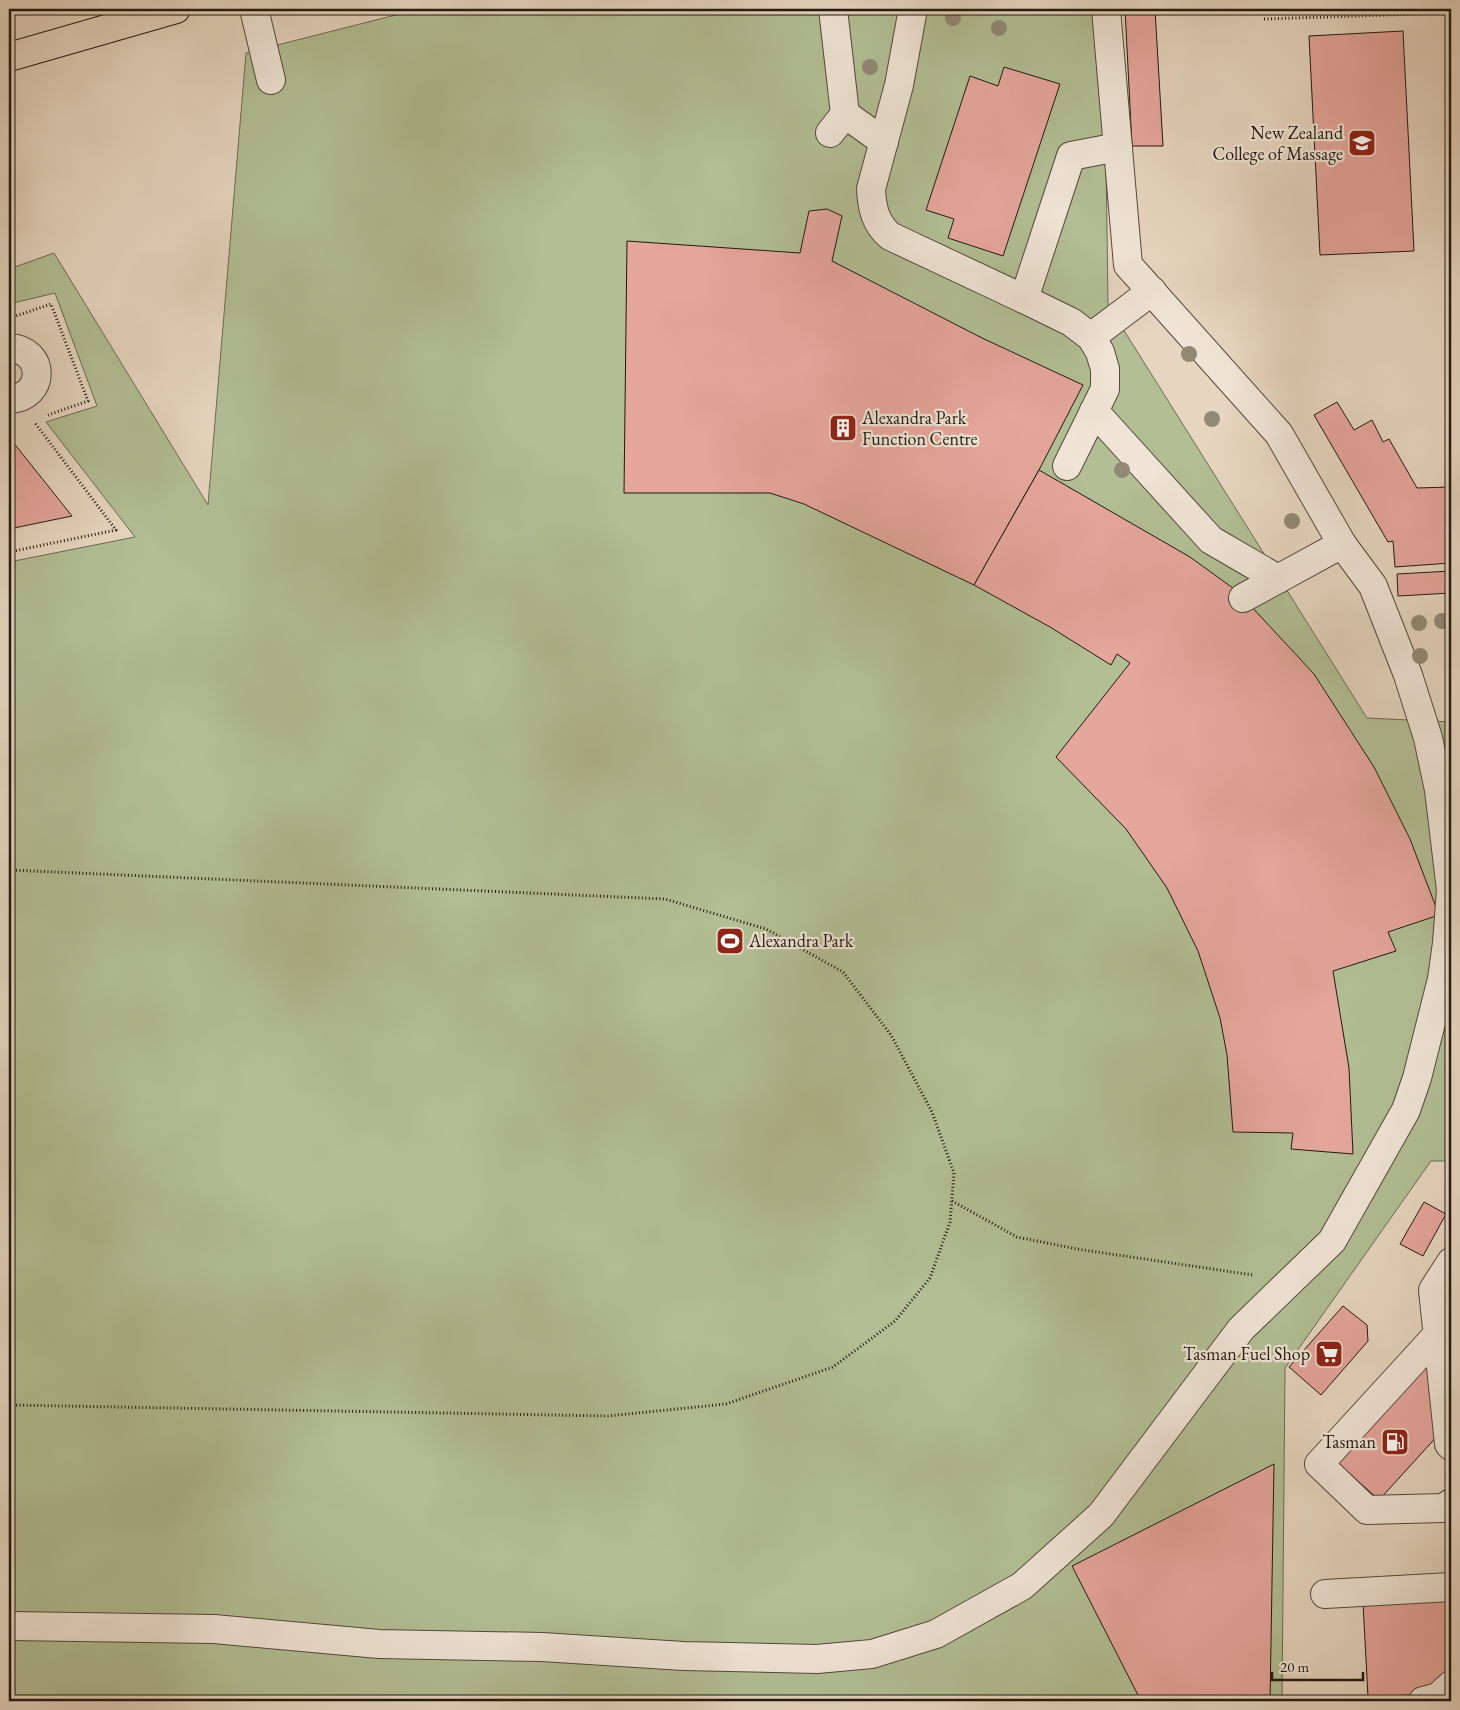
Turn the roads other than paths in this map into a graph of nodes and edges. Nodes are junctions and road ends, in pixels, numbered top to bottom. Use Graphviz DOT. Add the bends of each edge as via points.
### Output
graph roads {
  1 [pos="176,9"];
  2 [pos="254,9"];
  3 [pos="833,9"];
  4 [pos="913,9"];
  5 [pos="1106,9"];
  6 [pos="9,57"];
  7 [pos="271,80"];
  8 [pos="884,142"];
  9 [pos="1118,147"];
  10 [pos="1152,291"];
  11 [pos="1024,299"];
  12 [pos="1091,337"];
  13 [pos="9,348"];
  14 [pos="9,399"];
  15 [pos="1094,411"];
  16 [pos="1067,466"];
  17 [pos="1342,544"];
  18 [pos="1278,579"];
  19 [pos="1243,598"];
  20 [pos="1451,1262"];
  21 [pos="1437,1334"];
  22 [pos="1451,1446"];
  23 [pos="1451,1503"];
  24 [pos="1451,1587"];
  25 [pos="1325,1594"];
  26 [pos="9,1626"];
  27 [pos="1451,1685"];
  28 [pos="1423,1701"];
  1 -- 6 [label="main road"];
  2 -- 7 [label="street"];
  3 -- 8 [label="street" via="837,124"];
  4 -- 8 [label="street" via="899,85"];
  5 -- 9 [label="street"];
  8 -- 11 [label="street" via="871,189 872,207 880,228 890,236"];
  9 -- 10 [label="street" via="1128,265"];
  9 -- 11 [label="street" via="1072,156"];
  10 -- 12 [label="street"];
  10 -- 17 [label="street" via="1279,434"];
  11 -- 12 [label="street" via="1071,322"];
  12 -- 15 [label="street" via="1105,369 1105,389"];
  13 -- 14 [label="street" via="26,352 32,358 37,374 31,390 17,399"];
  15 -- 16 [label="street"];
  15 -- 18 [label="street" via="1211,540"];
  17 -- 18 [label="street"];
  17 -- 26 [label="street" via="1373,586 1408,674 1428,738 1439,790 1451,890 1447,943 1430,1032 1406,1110 1332,1241 1241,1329 1101,1516 1022,1586 936,1634 872,1654 817,1659 751,1659 542,1647 379,1644 214,1629"];
  18 -- 19 [label="street"];
  20 -- 21 [label="street" via="1433,1290"];
  21 -- 22 [label="street"];
  21 -- 23 [label="street" via="1319,1464 1367,1510 1443,1508"];
  24 -- 25 [label="street"];
  27 -- 28 [label="street" via="1438,1698"];
}
